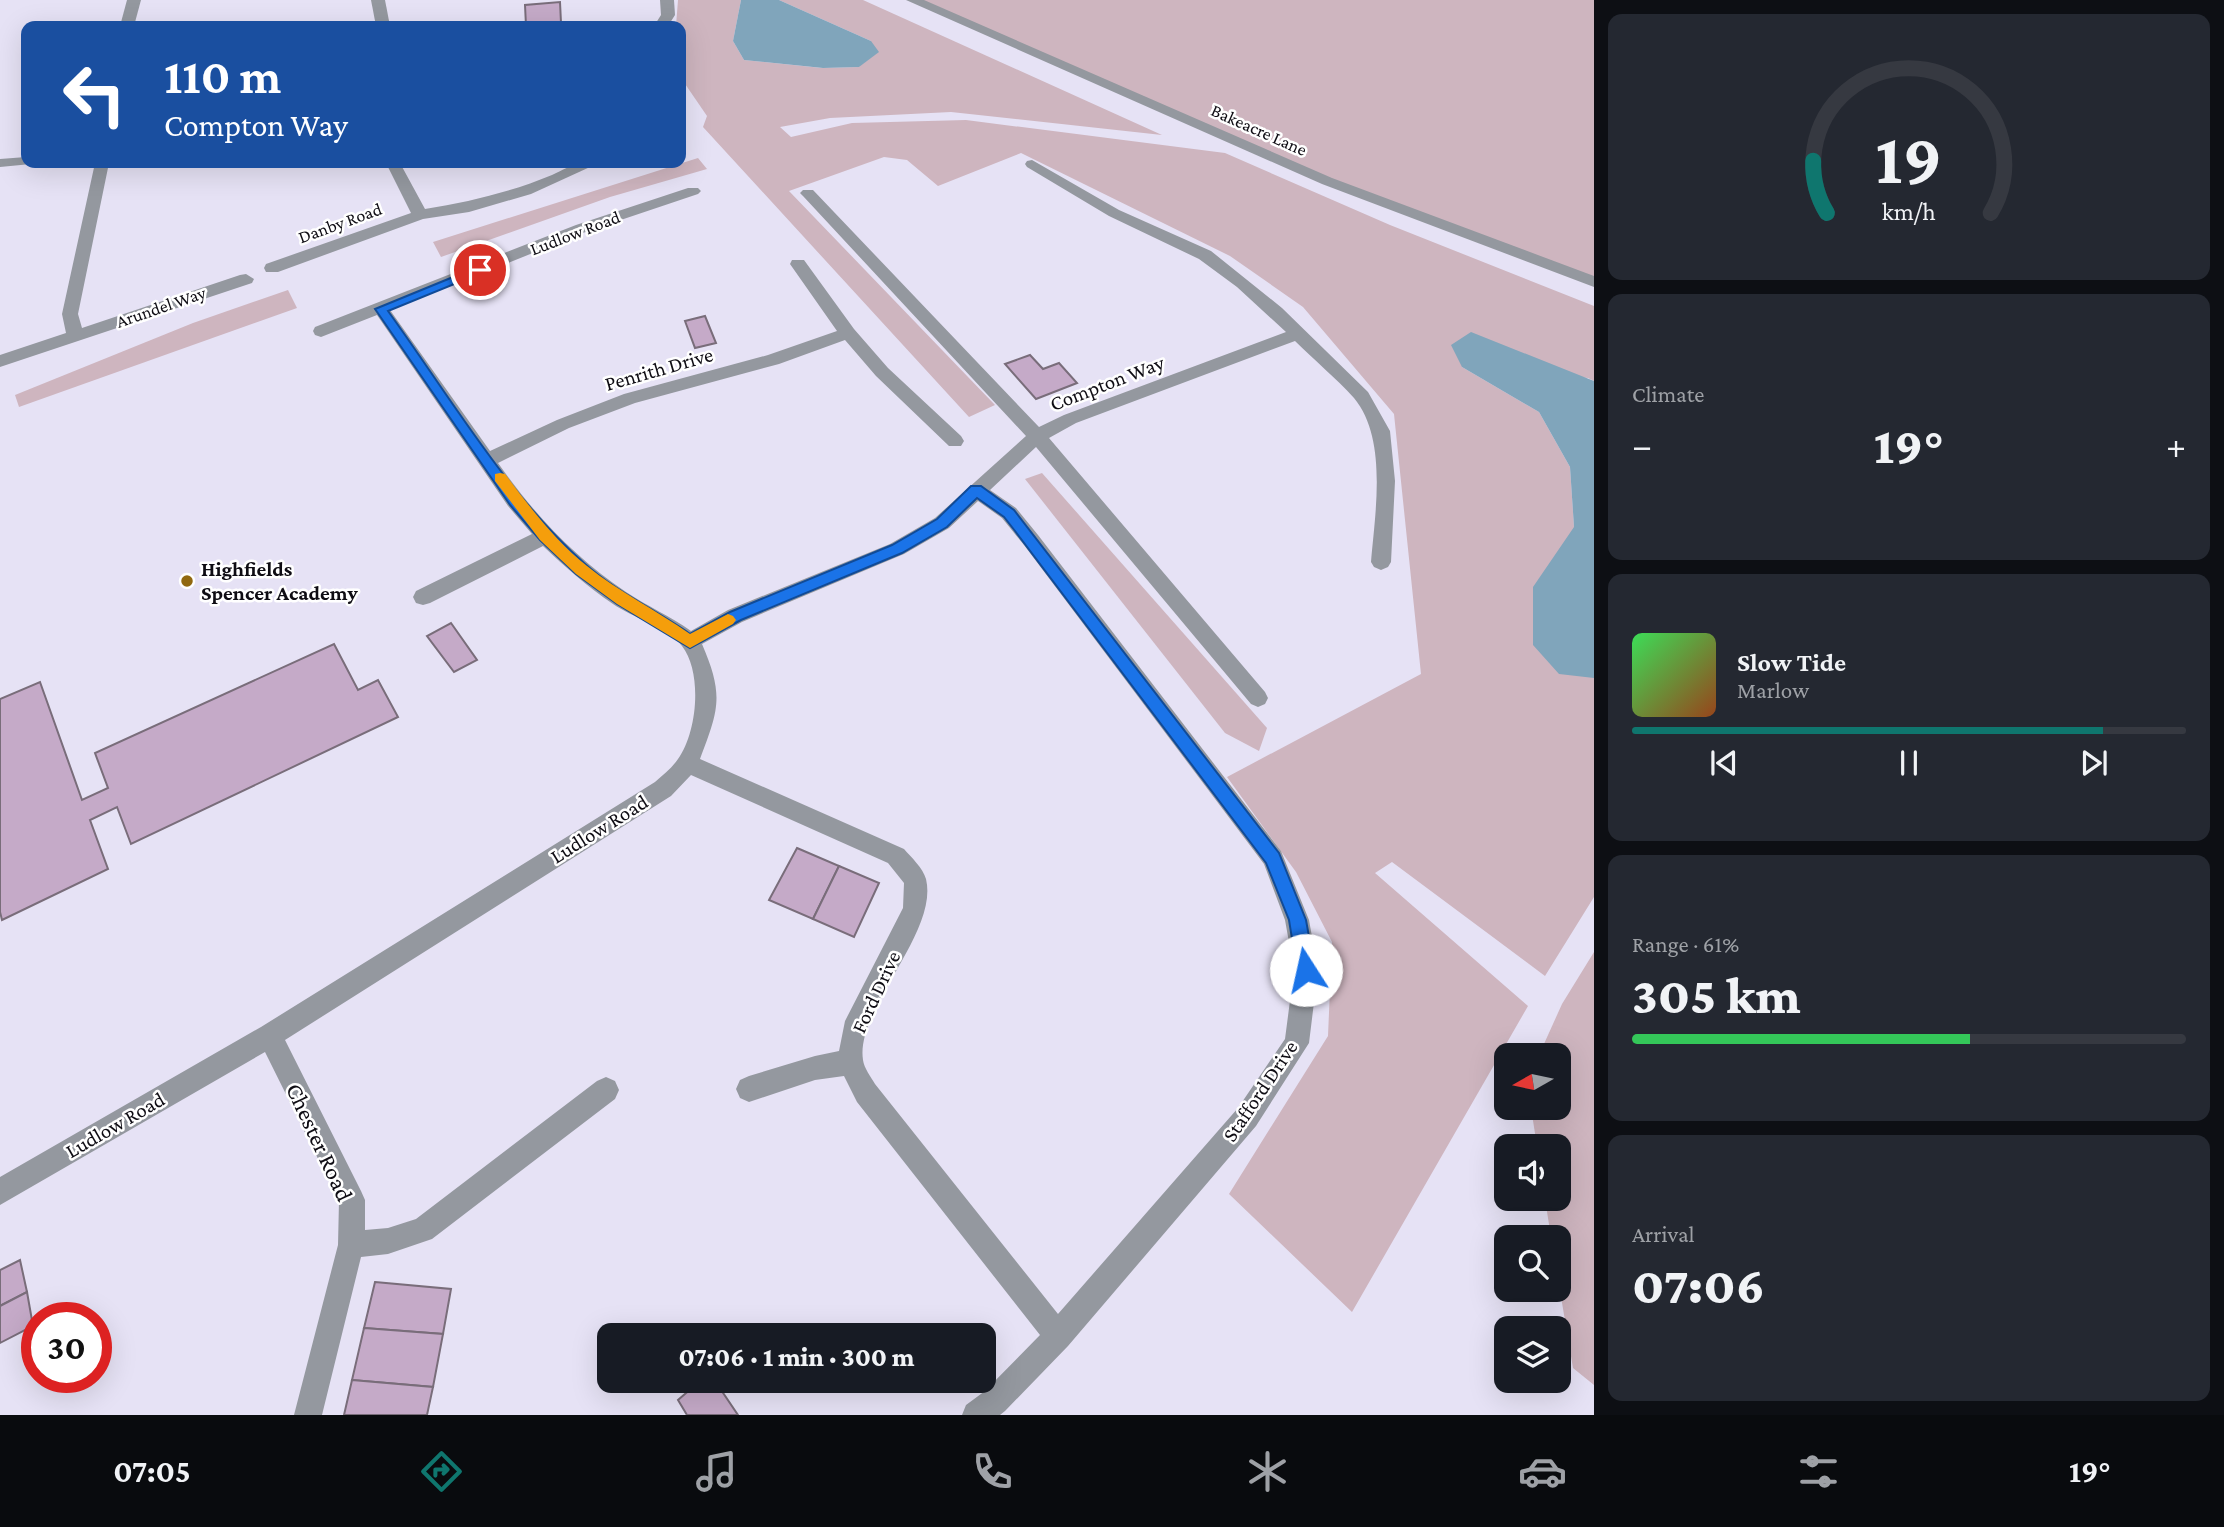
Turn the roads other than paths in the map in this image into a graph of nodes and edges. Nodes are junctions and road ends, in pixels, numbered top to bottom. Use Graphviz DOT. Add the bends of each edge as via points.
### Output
graph roads {
  1 [pos="134,0"];
  2 [pos="378,0"];
  3 [pos="667,0"];
  4 [pos="913,0"];
  5 [pos="664,20"];
  6 [pos="128,21"];
  7 [pos="382,21"];
  8 [pos="21,161"];
  9 [pos="0,163"];
  10 [pos="1032,164"];
  11 [pos="101,168"];
  12 [pos="396,168"];
  13 [pos="581,168"];
  14 [pos="693,191"];
  15 [pos="808,193"];
  16 [pos="420,215"];
  17 [pos="797,264"];
  18 [pos="272,268"];
  19 [pos="246,279"];
  20 [pos="1594,282"];
  21 [pos="381,309"];
  22 [pos="321,331"];
  23 [pos="848,333"];
  24 [pos="1299,333"];
  25 [pos="75,335"];
  26 [pos="0,361"];
  27 [pos="1036,437"];
  28 [pos="955,441"];
  29 [pos="488,460"];
  30 [pos="976,490"];
  31 [pos="545,536"];
  32 [pos="1381,562"];
  33 [pos="423,597"];
  34 [pos="690,641"];
  35 [pos="1258,698"];
  36 [pos="688,764"];
  37 [pos="270,1035"];
  38 [pos="850,1062"];
  39 [pos="749,1089"];
  40 [pos="606,1090"];
  41 [pos="0,1192"];
  42 [pos="351,1245"];
  43 [pos="1058,1336"];
  44 [pos="308,1415"];
  45 [pos="976,1415"];
  1 -- 6 [label="street"];
  2 -- 7 [label="street"];
  3 -- 5 [label="street"];
  4 -- 20 [label="street, Bakeacre Lane" via="1327,181"];
  8 -- 9 [label="street"];
  10 -- 24 [label="street" via="1114,213 1205,255"];
  11 -- 25 [label="street" via="71,314"];
  12 -- 16 [label="street, Danby Road"];
  13 -- 16 [label="street, Danby Road" via="526,191"];
  14 -- 21 [label="street, Ludlow Road" via="582,228"];
  15 -- 27 [label="street"];
  16 -- 18 [label="street, Danby Road"];
  17 -- 23 [label="street"];
  19 -- 25 [label="street, Arundel Way"];
  21 -- 22 [label="street, Ludlow Road"];
  21 -- 29 [label="street"];
  23 -- 28 [label="street"];
  23 -- 29 [label="street, Penrith Drive" via="773,360 630,398"];
  24 -- 27 [label="street, Compton Way" via="1070,419"];
  24 -- 32 [label="street" via="1362,396 1381,431 1386,481"];
  25 -- 26 [label="street, Arundel Way"];
  27 -- 30 [label="street, Compton Way"];
  27 -- 35 [label="street"];
  29 -- 31 [label="street"];
  30 -- 34 [label="street, Compton Way" via="942,523 897,549 735,616"];
  30 -- 43 [label="street, Stafford Drive" via="1009,513 1031,540 1273,858 1297,920 1306,970 1297,1043 1247,1117"];
  31 -- 33 [label="street"];
  31 -- 34 [label="street" via="622,600"];
  34 -- 36 [label="street, Ludlow Road" via="705,676 706,715"];
  36 -- 37 [label="street, Ludlow Road" via="663,789"];
  36 -- 38 [label="street, Ford Drive" via="896,856 915,880 915,909 854,1030"];
  37 -- 41 [label="street, Ludlow Road"];
  37 -- 42 [label="street, Chester Road" via="352,1200"];
  38 -- 39 [label="street"];
  38 -- 43 [label="street, Ford Drive" via="866,1093"];
  40 -- 42 [label="street" via="423,1230 388,1241"];
  42 -- 44 [label="street, Chester Road"];
  43 -- 45 [label="street, Stafford Drive"];
}
